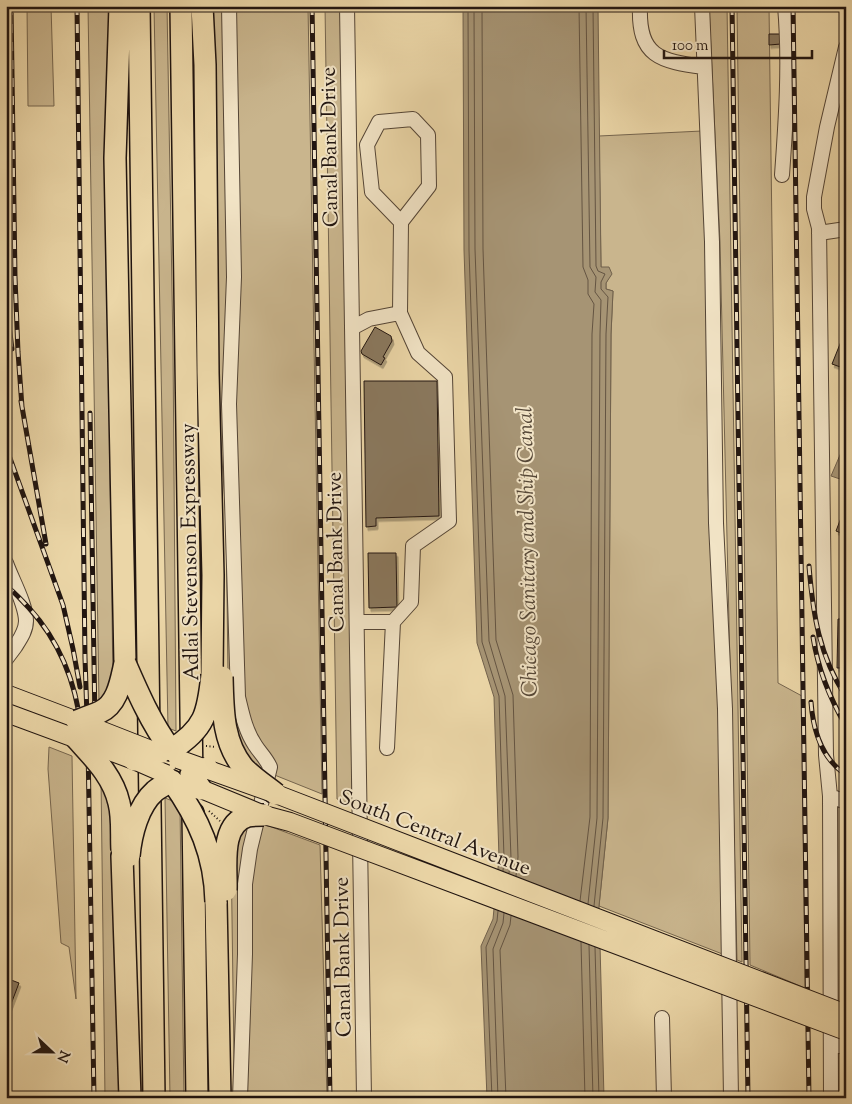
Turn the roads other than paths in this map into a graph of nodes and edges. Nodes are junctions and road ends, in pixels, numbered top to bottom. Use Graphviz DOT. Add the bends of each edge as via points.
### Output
graph roads {
  1 [pos="120,6"];
  2 [pos="139,6"];
  3 [pos="182,6"];
  4 [pos="202,6"];
  5 [pos="229,6"];
  6 [pos="347,6"];
  7 [pos="640,6"];
  8 [pos="702,6"];
  9 [pos="785,6"];
  10 [pos="846,47"];
  11 [pos="704,67"];
  12 [pos="782,175"];
  13 [pos="401,222"];
  14 [pos="846,229"];
  15 [pos="818,233"];
  16 [pos="400,313"];
  17 [pos="352,328"];
  18 [pos="6,563"];
  19 [pos="357,622"];
  20 [pos="393,622"];
  21 [pos="11,645"];
  22 [pos="6,659"];
  23 [pos="125,663"];
  24 [pos="217,675"];
  25 [pos="7,694"];
  26 [pos="7,713"];
  27 [pos="76,729"];
  28 [pos="387,748"];
  29 [pos="171,766"];
  30 [pos="276,794"];
  31 [pos="830,796"];
  32 [pos="846,802"];
  33 [pos="264,814"];
  34 [pos="125,856"];
  35 [pos="221,902"];
  36 [pos="846,1014"];
  37 [pos="662,1018"];
  38 [pos="846,1031"];
  39 [pos="831,1042"];
  40 [pos="846,1048"];
  41 [pos="130,1098"];
  42 [pos="154,1098"];
  43 [pos="198,1098"];
  44 [pos="220,1098"];
  45 [pos="240,1098"];
  46 [pos="364,1098"];
  47 [pos="664,1098"];
  48 [pos="731,1098"];
  49 [pos="831,1098"];
  1 -- 23 [label="highway" via="115,158"];
  2 -- 42 [label="highway, Adlai Stevenson Expressway"];
  3 -- 43 [label="highway, Adlai Stevenson Expressway"];
  4 -- 24 [label="highway"];
  5 -- 45 [label="lane" via="234,277 229,404 238,696 245,728 270,767 245,884"];
  6 -- 17 [label="lane, Canal Bank Drive"];
  7 -- 11 [label="lane" via="640,28 648,48 669,61"];
  8 -- 11 [label="lane"];
  9 -- 12 [label="lane" via="788,85"];
  10 -- 15 [label="lane" via="814,197"];
  11 -- 48 [label="lane" via="712,242 716,524 725,727"];
  13 -- 13 [label="lane" via="372,192 367,145 378,122 414,119 428,135 429,186"];
  13 -- 16 [label="lane"];
  14 -- 15 [label="lane"];
  15 -- 31 [label="lane" via="826,755"];
  16 -- 17 [label="lane" via="369,319"];
  16 -- 20 [label="lane" via="418,353 445,377 449,521 413,546 412,602"];
  17 -- 19 [label="lane, Canal Bank Drive"];
  18 -- 21 [label="lane" via="24,606 26,622 23,634"];
  19 -- 20 [label="lane"];
  19 -- 46 [label="lane, Canal Bank Drive"];
  20 -- 28 [label="lane"];
  21 -- 22 [label="lane"];
  23 -- 27 [label="highway, bridge" via="111,703"];
  23 -- 29 [label="highway, bridge"];
  24 -- 29 [label="highway, bridge" via="202,721"];
  24 -- 30 [label="highway, bridge" via="230,744 243,767"];
  25 -- 27 [label="main road, South Central Avenue"];
  26 -- 27 [label="main road, South Central Avenue, bridge"];
  27 -- 29 [label="main road, South Central Avenue, bridge"];
  27 -- 34 [label="highway, bridge" via="114,787 120,804"];
  29 -- 30 [label="main road, South Central Avenue, bridge"];
  29 -- 33 [label="main road, South Central Avenue, bridge"];
  29 -- 34 [label="highway, bridge" via="146,803"];
  29 -- 35 [label="highway, bridge" via="208,848"];
  30 -- 36 [label="main road, South Central Avenue, bridge"];
  31 -- 32 [label="lane"];
  31 -- 39 [label="lane"];
  33 -- 35 [label="highway, bridge" via="247,816 238,821 231,831 226,842"];
  33 -- 38 [label="main road, South Central Avenue, bridge"];
  34 -- 41 [label="highway"];
  35 -- 44 [label="highway" via="224,960 219,1004"];
  37 -- 47 [label="lane"];
  39 -- 40 [label="lane"];
  39 -- 49 [label="lane"];
}
